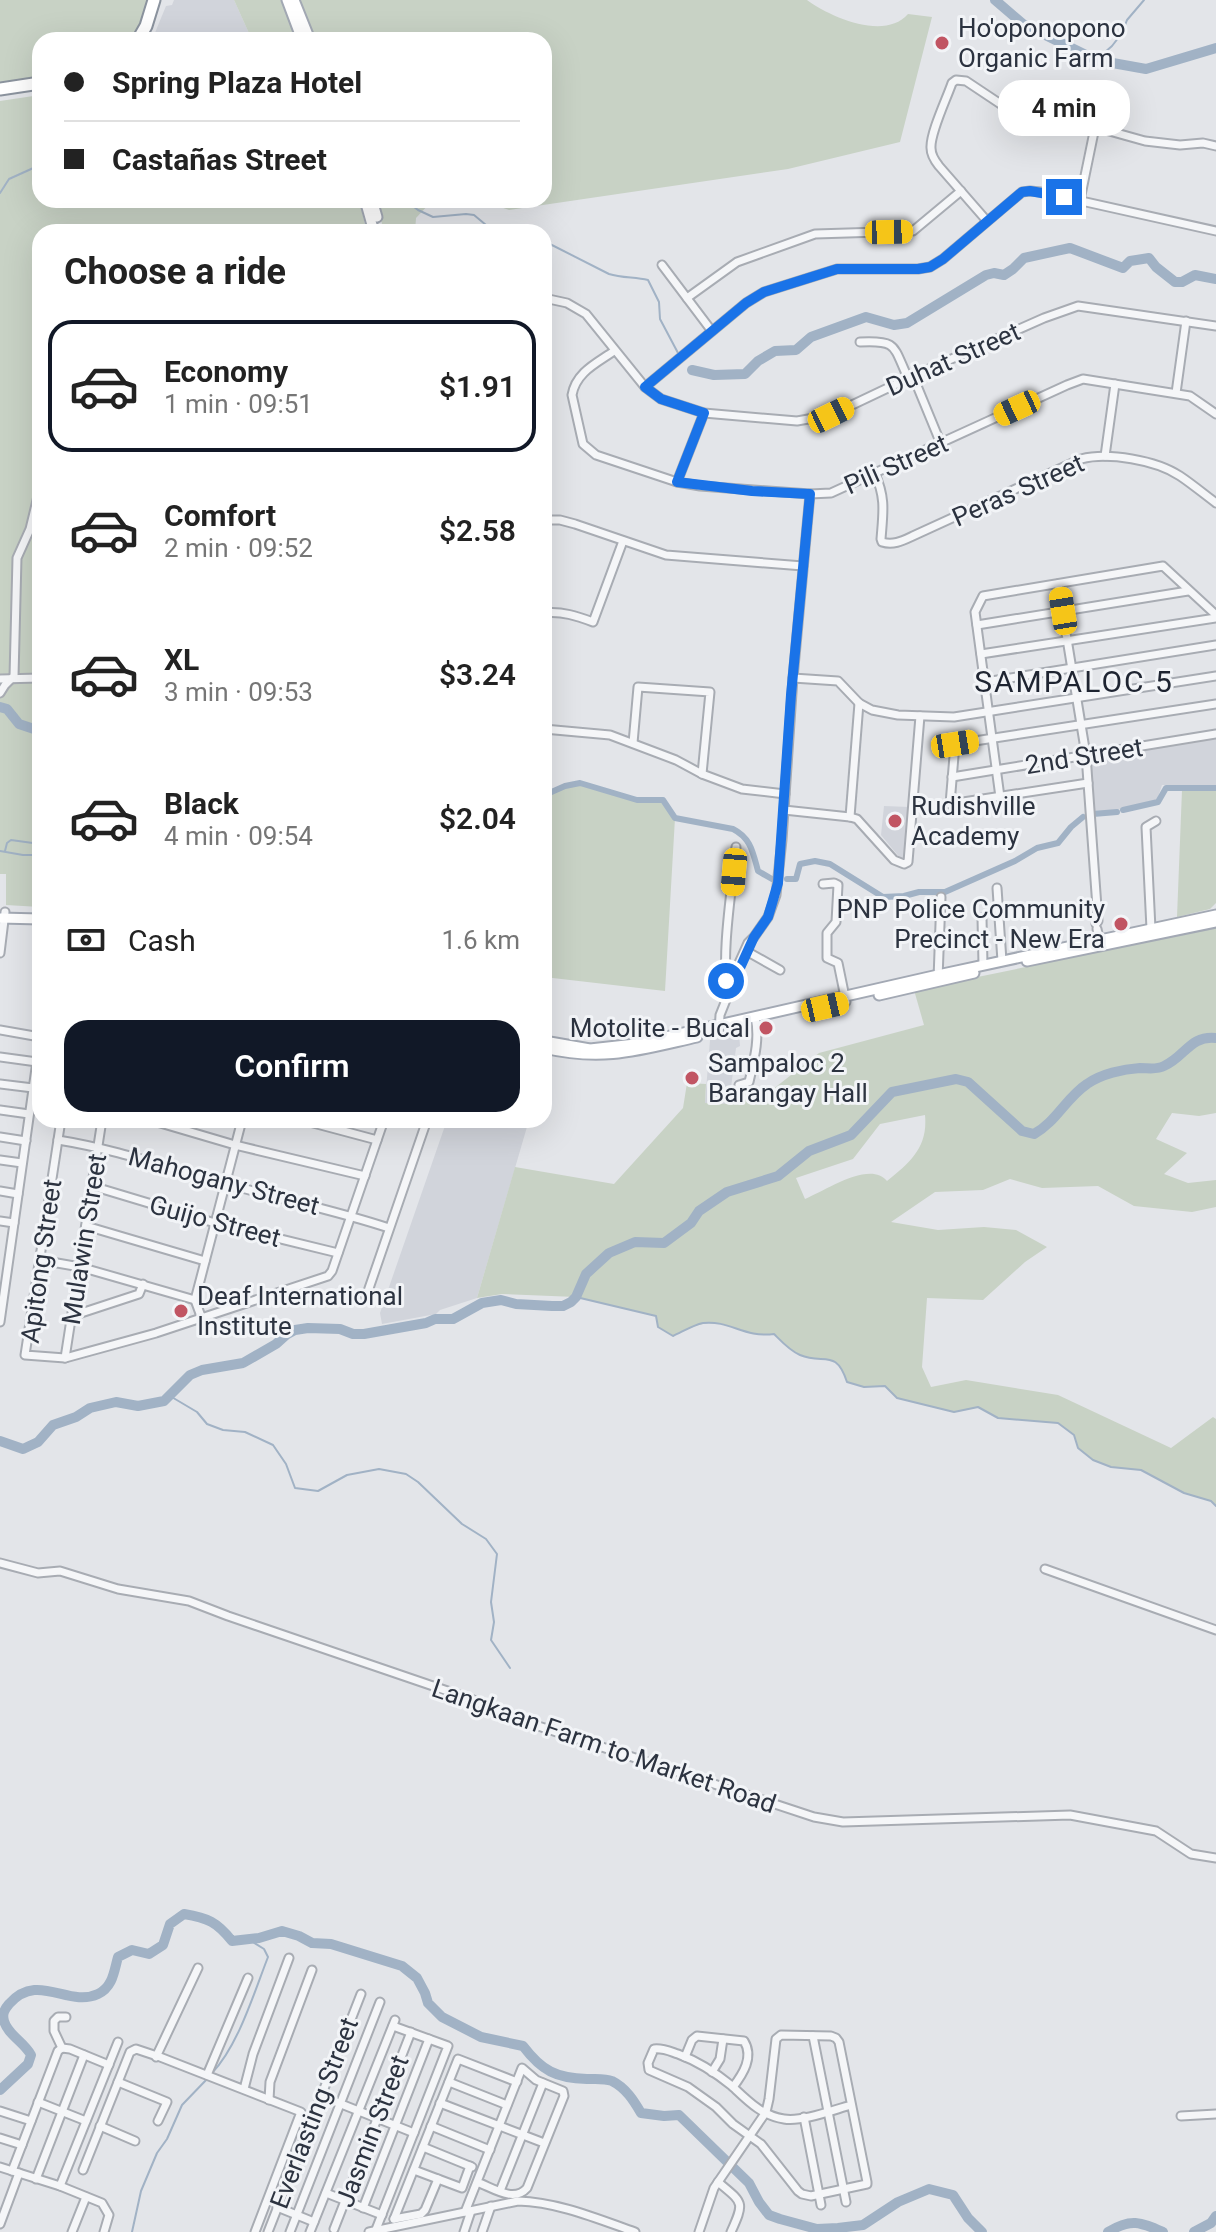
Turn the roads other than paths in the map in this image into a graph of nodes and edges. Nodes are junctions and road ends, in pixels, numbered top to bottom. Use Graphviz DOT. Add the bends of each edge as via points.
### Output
graph roads {
  1 [pos="154,0"];
  2 [pos="162,0"];
  3 [pos="287,0"];
  4 [pos="294,0"];
  5 [pos="143,32"];
  6 [pos="151,32"];
  7 [pos="299,32"];
  8 [pos="307,32"];
  9 [pos="32,84"];
  10 [pos="0,89"];
  11 [pos="32,91"];
  12 [pos="0,96"];
  13 [pos="1095,127"];
  14 [pos="1216,146"];
  15 [pos="961,191"];
  16 [pos="1080,200"];
  17 [pos="987,221"];
  18 [pos="1216,231"];
  19 [pos="662,265"];
  20 [pos="687,298"];
  21 [pos="552,300"];
  22 [pos="1186,321"];
  23 [pos="1216,326"];
  24 [pos="711,330"];
  25 [pos="860,342"];
  26 [pos="614,351"];
  27 [pos="910,377"];
  28 [pos="1115,384"];
  29 [pos="645,387"];
  30 [pos="1176,393"];
  31 [pos="704,413"];
  32 [pos="1216,414"];
  33 [pos="941,444"];
  34 [pos="1105,456"];
  35 [pos="875,474"];
  36 [pos="677,482"];
  37 [pos="810,494"];
  38 [pos="1216,503"];
  39 [pos="552,520"];
  40 [pos="32,521"];
  41 [pos="623,541"];
  42 [pos="803,566"];
  43 [pos="1058,584"];
  44 [pos="1188,591"];
  45 [pos="1063,611"];
  46 [pos="552,612"];
  47 [pos="1216,616"];
  48 [pos="977,625"];
  49 [pos="1068,641"];
  50 [pos="1216,645"];
  51 [pos="981,654"];
  52 [pos="1073,668"];
  53 [pos="1216,676"];
  54 [pos="14,677"];
  55 [pos="32,678"];
  56 [pos="793,678"];
  57 [pos="985,682"];
  58 [pos="1,686"];
  59 [pos="1078,698"];
  60 [pos="859,703"];
  61 [pos="1216,704"];
  62 [pos="989,712"];
  63 [pos="920,716"];
  64 [pos="1082,725"];
  65 [pos="552,730"];
  66 [pos="1216,734"];
  67 [pos="992,738"];
  68 [pos="633,743"];
  69 [pos="1086,755"];
  70 [pos="997,770"];
  71 [pos="702,774"];
  72 [pos="952,777"];
  73 [pos="1088,783"];
  74 [pos="785,794"];
  75 [pos="1000,797"];
  76 [pos="784,810"];
  77 [pos="850,817"];
  78 [pos="1156,821"];
  79 [pos="736,847"];
  80 [pos="823,884"];
  81 [pos="997,888"];
  82 [pos="941,897"];
  83 [pos="32,913"];
  84 [pos="2,915"];
  85 [pos="1216,915"];
  86 [pos="32,918"];
  87 [pos="982,918"];
  88 [pos="1216,922"];
  89 [pos="1168,928"];
  90 [pos="1151,929"];
  91 [pos="1099,931"];
  92 [pos="754,937"];
  93 [pos="748,952"];
  94 [pos="0,953"];
  95 [pos="1002,961"];
  96 [pos="983,965"];
  97 [pos="780,970"];
  98 [pos="938,978"];
  99 [pos="731,986"];
  100 [pos="845,999"];
  101 [pos="756,1020"];
  102 [pos="719,1028"];
  103 [pos="0,1030"];
  104 [pos="32,1036"];
  105 [pos="552,1043"];
  106 [pos="552,1049"];
  107 [pos="0,1057"];
  108 [pos="32,1061"];
  109 [pos="0,1084"];
  110 [pos="739,1085"];
  111 [pos="32,1088"];
  112 [pos="32,1094"];
  113 [pos="0,1110"];
  114 [pos="29,1114"];
  115 [pos="60,1128"];
  116 [pos="101,1128"];
  117 [pos="177,1128"];
  118 [pos="240,1128"];
  119 [pos="332,1128"];
  120 [pos="381,1128"];
  121 [pos="424,1128"];
  122 [pos="0,1137"];
  123 [pos="58,1140"];
  124 [pos="377,1140"];
  125 [pos="26,1141"];
  126 [pos="235,1145"];
  127 [pos="98,1147"];
  128 [pos="0,1160"];
  129 [pos="22,1163"];
  130 [pos="365,1176"];
  131 [pos="225,1184"];
  132 [pos="92,1186"];
  133 [pos="0,1191"];
  134 [pos="18,1194"];
  135 [pos="351,1215"];
  136 [pos="0,1221"];
  137 [pos="14,1223"];
  138 [pos="215,1223"];
  139 [pos="86,1226"];
  140 [pos="389,1228"];
  141 [pos="0,1249"];
  142 [pos="10,1250"];
  143 [pos="338,1253"];
  144 [pos="40,1260"];
  145 [pos="205,1261"];
  146 [pos="80,1267"];
  147 [pos="3,1276"];
  148 [pos="143,1284"];
  149 [pos="366,1297"];
  150 [pos="195,1300"];
  151 [pos="1,1303"];
  152 [pos="72,1316"];
  153 [pos="202,1319"];
  154 [pos="0,1322"];
  155 [pos="65,1358"];
  156 [pos="0,1563"];
  157 [pos="1045,1569"];
  158 [pos="1216,1630"];
  159 [pos="1216,1858"];
  160 [pos="289,1958"];
  161 [pos="198,1968"];
  162 [pos="312,1970"];
  163 [pos="248,1978"];
  164 [pos="361,1994"];
  165 [pos="380,2002"];
  166 [pos="66,2017"];
  167 [pos="411,2032"];
  168 [pos="813,2036"];
  169 [pos="429,2039"];
  170 [pos="723,2039"];
  171 [pos="118,2042"];
  172 [pos="62,2048"];
  173 [pos="84,2055"];
  174 [pos="156,2057"];
  175 [pos="685,2057"];
  176 [pos="109,2065"];
  177 [pos="712,2072"];
  178 [pos="207,2075"];
  179 [pos="118,2082"];
  180 [pos="449,2082"];
  181 [pos="517,2082"];
  182 [pos="543,2083"];
  183 [pos="733,2087"];
  184 [pos="244,2089"];
  185 [pos="321,2096"];
  186 [pos="269,2100"];
  187 [pos="38,2102"];
  188 [pos="440,2103"];
  189 [pos="340,2104"];
  190 [pos="507,2105"];
  191 [pos="851,2105"];
  192 [pos="0,2111"];
  193 [pos="62,2111"];
  194 [pos="359,2111"];
  195 [pos="828,2111"];
  196 [pos="766,2112"];
  197 [pos="1216,2114"];
  198 [pos="1181,2116"];
  199 [pos="804,2117"];
  200 [pos="377,2118"];
  201 [pos="31,2121"];
  202 [pos="86,2121"];
  203 [pos="158,2121"];
  204 [pos="395,2125"];
  205 [pos="100,2126"];
  206 [pos="431,2126"];
  207 [pos="499,2126"];
  208 [pos="414,2133"];
  209 [pos="522,2135"];
  210 [pos="751,2137"];
  211 [pos="0,2138"];
  212 [pos="135,2141"];
  213 [pos="544,2143"];
  214 [pos="22,2145"];
  215 [pos="423,2147"];
  216 [pos="490,2150"];
  217 [pos="470,2166"];
  218 [pos="0,2167"];
  219 [pos="83,2170"];
  220 [pos="414,2170"];
  221 [pos="482,2170"];
  222 [pos="15,2172"];
  223 [pos="36,2179"];
  224 [pos="438,2179"];
  225 [pos="477,2182"];
  226 [pos="718,2182"];
  227 [pos="60,2186"];
  228 [pos="843,2189"];
  229 [pos="500,2191"];
  230 [pos="326,2193"];
  231 [pos="0,2194"];
  232 [pos="819,2194"];
  233 [pos="10,2197"];
  234 [pos="86,2197"];
  235 [pos="345,2201"];
  236 [pos="846,2202"];
  237 [pos="821,2205"];
  238 [pos="491,2206"];
  239 [pos="277,2207"];
  240 [pos="363,2208"];
  241 [pos="468,2212"];
  242 [pos="297,2215"];
  243 [pos="382,2215"];
  244 [pos="0,2222"];
  245 [pos="314,2222"];
  246 [pos="334,2229"];
  247 [pos="373,2231"];
  248 [pos="72,2232"];
  249 [pos="104,2232"];
  250 [pos="255,2232"];
  251 [pos="268,2232"];
  252 [pos="290,2232"];
  253 [pos="310,2232"];
  254 [pos="464,2232"];
  255 [pos="482,2232"];
  256 [pos="635,2232"];
  257 [pos="699,2232"];
  258 [pos="731,2232"];
  1 -- 5 [label="highway"];
  2 -- 6 [label="highway"];
  3 -- 7 [label="main road"];
  4 -- 8 [label="main road"];
  9 -- 10 [label="highway"];
  11 -- 12 [label="highway"];
  13 -- 14 [label="street" via="1145,141"];
  13 -- 15 [label="street" via="1021,114 956,80 931,148 933,158"];
  13 -- 16 [label="street"];
  15 -- 17 [label="street"];
  15 -- 20 [label="street" via="913,231 815,234 737,262"];
  16 -- 17 [label="street" via="1030,191"];
  16 -- 18 [label="street"];
  17 -- 24 [label="street" via="930,267 837,269 755,296"];
  19 -- 20 [label="street"];
  20 -- 24 [label="street"];
  21 -- 26 [label="street, Duhat Street" via="586,314"];
  22 -- 23 [label="street, Duhat Street"];
  22 -- 27 [label="street, Duhat Street" via="1078,306"];
  22 -- 30 [label="street"];
  24 -- 29 [label="street"];
  25 -- 27 [label="street" via="890,343"];
  26 -- 29 [label="street, Duhat Street"];
  26 -- 36 [label="street, Pili Street" via="583,372 573,389 583,444 596,455"];
  27 -- 31 [label="street, Duhat Street" via="813,420"];
  27 -- 33 [label="street"];
  28 -- 30 [label="street, Pili Street"];
  28 -- 33 [label="street, Pili Street" via="1076,381"];
  28 -- 34 [label="street"];
  29 -- 31 [label="street, Duhat Street" via="661,399"];
  30 -- 32 [label="street, Pili Street"];
  31 -- 36 [label="street"];
  33 -- 35 [label="street, Pili Street"];
  34 -- 35 [label="street, Peras Street" via="1081,459 895,544 881,539 884,500"];
  34 -- 38 [label="street, Peras Street" via="1161,466"];
  35 -- 37 [label="street, Pili Street" via="831,493"];
  36 -- 37 [label="street, Pili Street"];
  37 -- 42 [label="street"];
  39 -- 41 [label="street"];
  40 -- 54 [label="street" via="17,558"];
  41 -- 42 [label="street" via="666,555"];
  41 -- 46 [label="street" via="593,622"];
  42 -- 56 [label="street"];
  43 -- 44 [label="street" via="1163,566"];
  43 -- 45 [label="street"];
  43 -- 48 [label="street" via="983,596 975,612"];
  44 -- 45 [label="street"];
  44 -- 47 [label="street"];
  45 -- 48 [label="street"];
  45 -- 49 [label="street"];
  47 -- 49 [label="street"];
  48 -- 51 [label="street"];
  49 -- 51 [label="street"];
  49 -- 52 [label="street"];
  50 -- 52 [label="street"];
  51 -- 57 [label="street"];
  52 -- 57 [label="street"];
  52 -- 59 [label="street"];
  53 -- 59 [label="street"];
  54 -- 55 [label="street"];
  54 -- 58 [label="street"];
  56 -- 60 [label="street" via="838,681"];
  56 -- 74 [label="street"];
  57 -- 62 [label="street"];
  59 -- 62 [label="street"];
  59 -- 64 [label="street"];
  60 -- 63 [label="street" via="885,714"];
  60 -- 77 [label="street"];
  61 -- 64 [label="street"];
  62 -- 63 [label="street"];
  62 -- 67 [label="street"];
  63 -- 77 [label="street" via="909,859 904,864 894,860 863,824"];
  64 -- 67 [label="street"];
  64 -- 69 [label="street"];
  65 -- 68 [label="street" via="610,735"];
  66 -- 69 [label="street, 2nd Street"];
  67 -- 70 [label="street"];
  67 -- 72 [label="street" via="955,744"];
  68 -- 71 [label="street"];
  68 -- 71 [label="street" via="638,687 710,692"];
  69 -- 70 [label="street, 2nd Street"];
  69 -- 73 [label="street"];
  70 -- 72 [label="street, 2nd Street"];
  70 -- 75 [label="street"];
  71 -- 74 [label="street" via="742,789"];
  72 -- 75 [label="street" via="950,804"];
  73 -- 75 [label="street"];
  73 -- 91 [label="street"];
  74 -- 76 [label="street"];
  76 -- 77 [label="street"];
  76 -- 92 [label="street" via="778,883 768,917"];
  78 -- 90 [label="street" via="1146,827"];
  79 -- 99 [label="street" via="727,949 726,981"];
  80 -- 100 [label="street" via="838,885 827,958 838,963"];
  81 -- 95 [label="street"];
  82 -- 98 [label="street"];
  83 -- 84 [label="main road"];
  84 -- 86 [label="main road"];
  84 -- 94 [label="street"];
  85 -- 89 [label="main road"];
  87 -- 96 [label="street"];
  88 -- 89 [label="main road"];
  89 -- 90 [label="main road"];
  89 -- 91 [label="main road"];
  90 -- 91 [label="main road"];
  91 -- 95 [label="main road"];
  91 -- 98 [label="main road"];
  92 -- 93 [label="street"];
  92 -- 99 [label="street"];
  93 -- 97 [label="street"];
  93 -- 99 [label="street"];
  95 -- 96 [label="main road"];
  96 -- 98 [label="main road"];
  98 -- 100 [label="main road"];
  99 -- 102 [label="street"];
  100 -- 101 [label="main road"];
  101 -- 102 [label="main road"];
  101 -- 110 [label="street" via="749,1082"];
  102 -- 105 [label="main road" via="609,1048"];
  102 -- 106 [label="main road" via="614,1055"];
  103 -- 104 [label="street"];
  107 -- 108 [label="street"];
  109 -- 111 [label="street"];
  112 -- 114 [label="street"];
  113 -- 114 [label="street"];
  114 -- 125 [label="street"];
  115 -- 123 [label="street, Apitong Street"];
  116 -- 127 [label="street, Mulawin Street"];
  117 -- 126 [label="street"];
  118 -- 126 [label="street"];
  119 -- 124 [label="street"];
  120 -- 124 [label="street, Apitong Street"];
  121 -- 140 [label="street"];
  122 -- 125 [label="street"];
  123 -- 127 [label="street, Mahogany Street"];
  123 -- 144 [label="street, Apitong Street"];
  124 -- 130 [label="street, Apitong Street"];
  125 -- 129 [label="street"];
  126 -- 130 [label="street"];
  126 -- 131 [label="street"];
  127 -- 131 [label="street, Mahogany Street"];
  127 -- 132 [label="street, Mulawin Street"];
  128 -- 129 [label="street"];
  129 -- 134 [label="street"];
  130 -- 135 [label="street, Apitong Street"];
  131 -- 135 [label="street, Mahogany Street"];
  131 -- 138 [label="street"];
  132 -- 138 [label="street, Guijo Street"];
  132 -- 139 [label="street, Mulawin Street"];
  133 -- 134 [label="street"];
  134 -- 137 [label="street"];
  135 -- 140 [label="street, Mahogany Street"];
  135 -- 143 [label="street, Apitong Street"];
  136 -- 137 [label="street"];
  137 -- 142 [label="street"];
  138 -- 143 [label="street, Guijo Street"];
  138 -- 145 [label="street"];
  139 -- 145 [label="street"];
  139 -- 146 [label="street, Mulawin Street"];
  140 -- 149 [label="street"];
  141 -- 142 [label="street"];
  142 -- 147 [label="street"];
  143 -- 153 [label="street, Apitong Street" via="323,1279"];
  144 -- 146 [label="street"];
  144 -- 155 [label="street, Apitong Street" via="25,1355"];
  145 -- 150 [label="street"];
  146 -- 148 [label="street"];
  146 -- 152 [label="street, Mulawin Street"];
  147 -- 151 [label="street"];
  148 -- 150 [label="street"];
  148 -- 152 [label="street" via="139,1294"];
  150 -- 153 [label="street"];
  151 -- 154 [label="street"];
  152 -- 155 [label="street, Mulawin Street"];
  153 -- 155 [label="street, Apitong Street"];
  156 -- 159 [label="street, Langkaan Farm to Market Road" via="38,1573 60,1571 118,1589 198,1603 499,1713 814,1817 843,1822 1070,1815 1156,1831 1191,1854"];
  157 -- 158 [label="street"];
  160 -- 184 [label="street"];
  161 -- 174 [label="street"];
  162 -- 186 [label="street" via="270,2082"];
  163 -- 178 [label="street"];
  164 -- 185 [label="street, Everlasting Street"];
  165 -- 189 [label="street"];
  166 -- 172 [label="street" via="58,2017 53,2026"];
  167 -- 169 [label="street"];
  167 -- 194 [label="street" via="394,2023"];
  167 -- 200 [label="street, Jasmin Street"];
  168 -- 191 [label="street" via="831,2036 839,2042"];
  168 -- 195 [label="street"];
  168 -- 196 [label="street" via="776,2039"];
  169 -- 204 [label="street"];
  169 -- 208 [label="street" via="448,2046"];
  170 -- 175 [label="street" via="694,2037"];
  170 -- 177 [label="street"];
  170 -- 183 [label="street" via="744,2041 748,2047 746,2066"];
  171 -- 176 [label="street"];
  172 -- 173 [label="street"];
  172 -- 187 [label="street"];
  173 -- 176 [label="street"];
  173 -- 193 [label="street"];
  174 -- 178 [label="street"];
  174 -- 179 [label="street" via="133,2050"];
  175 -- 177 [label="street"];
  175 -- 210 [label="street" via="657,2048 648,2066 700,2094"];
  176 -- 202 [label="street"];
  177 -- 183 [label="street"];
  178 -- 184 [label="street"];
  179 -- 203 [label="street" via="167,2102"];
  179 -- 205 [label="street"];
  180 -- 181 [label="street" via="458,2059"];
  180 -- 188 [label="street"];
  180 -- 190 [label="street"];
  181 -- 182 [label="street" via="522,2068"];
  181 -- 190 [label="street"];
  182 -- 209 [label="street"];
  182 -- 213 [label="street" via="564,2093"];
  183 -- 196 [label="street"];
  184 -- 186 [label="street"];
  185 -- 189 [label="street"];
  185 -- 239 [label="street, Everlasting Street"];
  186 -- 250 [label="street" via="301,2114"];
  187 -- 193 [label="street"];
  187 -- 201 [label="street"];
  188 -- 206 [label="street"];
  188 -- 207 [label="street"];
  189 -- 194 [label="street"];
  189 -- 242 [label="street"];
  190 -- 207 [label="street"];
  191 -- 195 [label="street"];
  191 -- 228 [label="street" via="867,2184"];
  192 -- 201 [label="street"];
  193 -- 202 [label="street"];
  193 -- 223 [label="street"];
  194 -- 200 [label="street"];
  194 -- 230 [label="street"];
  195 -- 199 [label="street"];
  195 -- 228 [label="street"];
  196 -- 199 [label="street" via="783,2119"];
  196 -- 210 [label="street"];
  197 -- 198 [label="street"];
  199 -- 232 [label="street"];
  200 -- 204 [label="street"];
  200 -- 235 [label="street, Jasmin Street"];
  201 -- 214 [label="street"];
  202 -- 227 [label="street"];
  204 -- 208 [label="street"];
  204 -- 240 [label="street"];
  205 -- 212 [label="street"];
  205 -- 219 [label="street"];
  206 -- 215 [label="street"];
  206 -- 216 [label="street"];
  207 -- 209 [label="street"];
  207 -- 216 [label="street"];
  208 -- 243 [label="street"];
  209 -- 213 [label="street"];
  209 -- 229 [label="street"];
  210 -- 226 [label="street"];
  210 -- 232 [label="street" via="798,2191"];
  211 -- 214 [label="street"];
  213 -- 229 [label="street" via="521,2195"];
  214 -- 222 [label="street"];
  215 -- 217 [label="street"];
  215 -- 220 [label="street"];
  216 -- 221 [label="street"];
  217 -- 221 [label="street"];
  217 -- 224 [label="street" via="462,2188"];
  218 -- 222 [label="street"];
  220 -- 224 [label="street"];
  220 -- 224 [label="street" via="394,2219 421,2214"];
  221 -- 225 [label="street"];
  222 -- 223 [label="street"];
  222 -- 233 [label="street"];
  223 -- 227 [label="street"];
  225 -- 229 [label="street"];
  225 -- 241 [label="street"];
  226 -- 257 [label="street"];
  226 -- 258 [label="street" via="741,2205"];
  227 -- 234 [label="street"];
  228 -- 232 [label="street"];
  228 -- 236 [label="street"];
  230 -- 235 [label="street"];
  230 -- 245 [label="street"];
  231 -- 233 [label="street"];
  232 -- 237 [label="street"];
  233 -- 244 [label="street"];
  234 -- 248 [label="street"];
  234 -- 249 [label="street" via="107,2210"];
  235 -- 240 [label="street"];
  235 -- 246 [label="street, Jasmin Street"];
  238 -- 241 [label="street"];
  238 -- 255 [label="street"];
  238 -- 256 [label="street" via="530,2202 577,2211"];
  239 -- 242 [label="street"];
  239 -- 251 [label="street, Everlasting Street"];
  240 -- 243 [label="street"];
  241 -- 247 [label="street"];
  241 -- 254 [label="street"];
  242 -- 245 [label="street"];
  242 -- 252 [label="street"];
  243 -- 247 [label="street"];
  245 -- 253 [label="street"];
}
